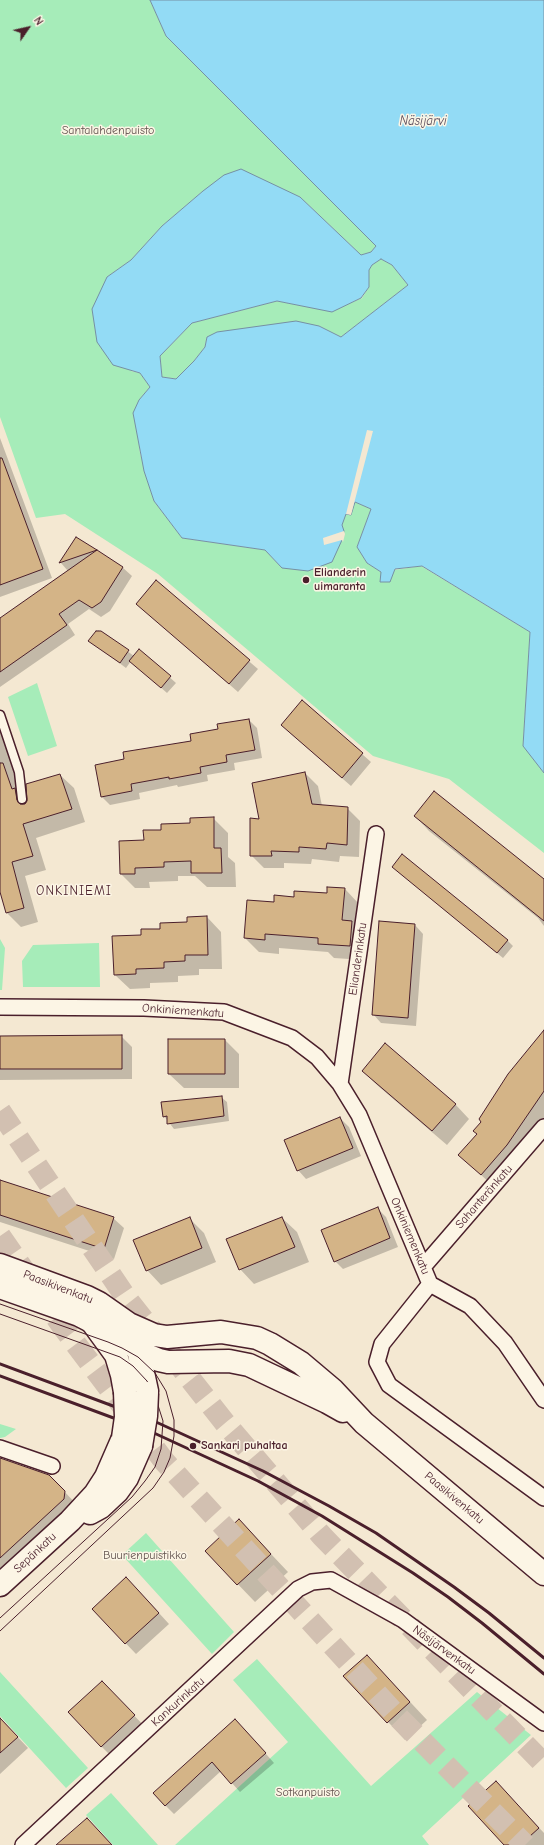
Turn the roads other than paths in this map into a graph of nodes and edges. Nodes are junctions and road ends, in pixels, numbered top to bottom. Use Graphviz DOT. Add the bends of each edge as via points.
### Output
graph roads {
  1 [pos="0,715"];
  2 [pos="22,799"];
  3 [pos="376,834"];
  4 [pos="0,1007"];
  5 [pos="340,1084"];
  6 [pos="544,1127"];
  7 [pos="0,1265"];
  8 [pos="423,1267"];
  9 [pos="430,1284"];
  10 [pos="0,1287"];
  11 [pos="110,1311"];
  12 [pos="92,1322"];
  13 [pos="167,1337"];
  14 [pos="138,1350"];
  15 [pos="168,1362"];
  16 [pos="122,1376"];
  17 [pos="147,1392"];
  18 [pos="544,1400"];
  19 [pos="364,1423"];
  20 [pos="132,1442"];
  21 [pos="0,1448"];
  22 [pos="52,1466"];
  23 [pos="544,1498"];
  24 [pos="544,1574"];
  25 [pos="341,1584"];
  26 [pos="0,1585"];
  27 [pos="544,1723"];
  28 [pos="23,1845"];
  1 -- 2 [label="lane" via="19,772"];
  3 -- 5 [label="street, Elianderinkatu"];
  4 -- 5 [label="street, Onkiniemenkatu" via="144,1008 224,1012 292,1038 317,1057"];
  5 -- 8 [label="street, Onkiniemenkatu" via="359,1115"];
  6 -- 8 [label="street, Sahanteränkatu"];
  7 -- 11 [label="main road, Paasikivenkatu" via="87,1297"];
  8 -- 9 [label="street, Onkiniemenkatu"];
  9 -- 18 [label="street, Onkiniemenkatu" via="470,1306 505,1343"];
  9 -- 23 [label="street, Onkiniemenkatu" via="382,1344 377,1362 389,1385"];
  10 -- 12 [label="main road, Paasikivenkatu" via="67,1310"];
  11 -- 13 [label="main road, Paasikivenkatu" via="143,1332"];
  11 -- 14 [label="main road, Sepänkatu"];
  12 -- 14 [label="main road, Paasikivenkatu"];
  12 -- 16 [label="main road, Sepänkatu" via="116,1355"];
  13 -- 14 [label="main road"];
  13 -- 19 [label="main road, Paasikivenkatu" via="221,1332 257,1338 300,1363 333,1390"];
  14 -- 15 [label="main road, Paasikivenkatu"];
  14 -- 16 [label="main road"];
  14 -- 17 [label="main road, Sepänkatu"];
  15 -- 17 [label="main road, Sepänkatu" via="150,1379"];
  15 -- 19 [label="main road, Paasikivenkatu" via="229,1361 249,1365 328,1402"];
  16 -- 20 [label="main road, Sepänkatu, bridge" via="126,1417"];
  17 -- 20 [label="main road, Sepänkatu, bridge" via="146,1416"];
  19 -- 24 [label="main road, Paasikivenkatu"];
  20 -- 26 [label="main road, Sepänkatu" via="127,1478 117,1492 101,1507 70,1521"];
  21 -- 22 [label="street"];
  25 -- 27 [label="street, Näsijärvenkatu" via="403,1620"];
  25 -- 28 [label="street, Kankurinkatu" via="332,1580 319,1580 298,1590"];
}
